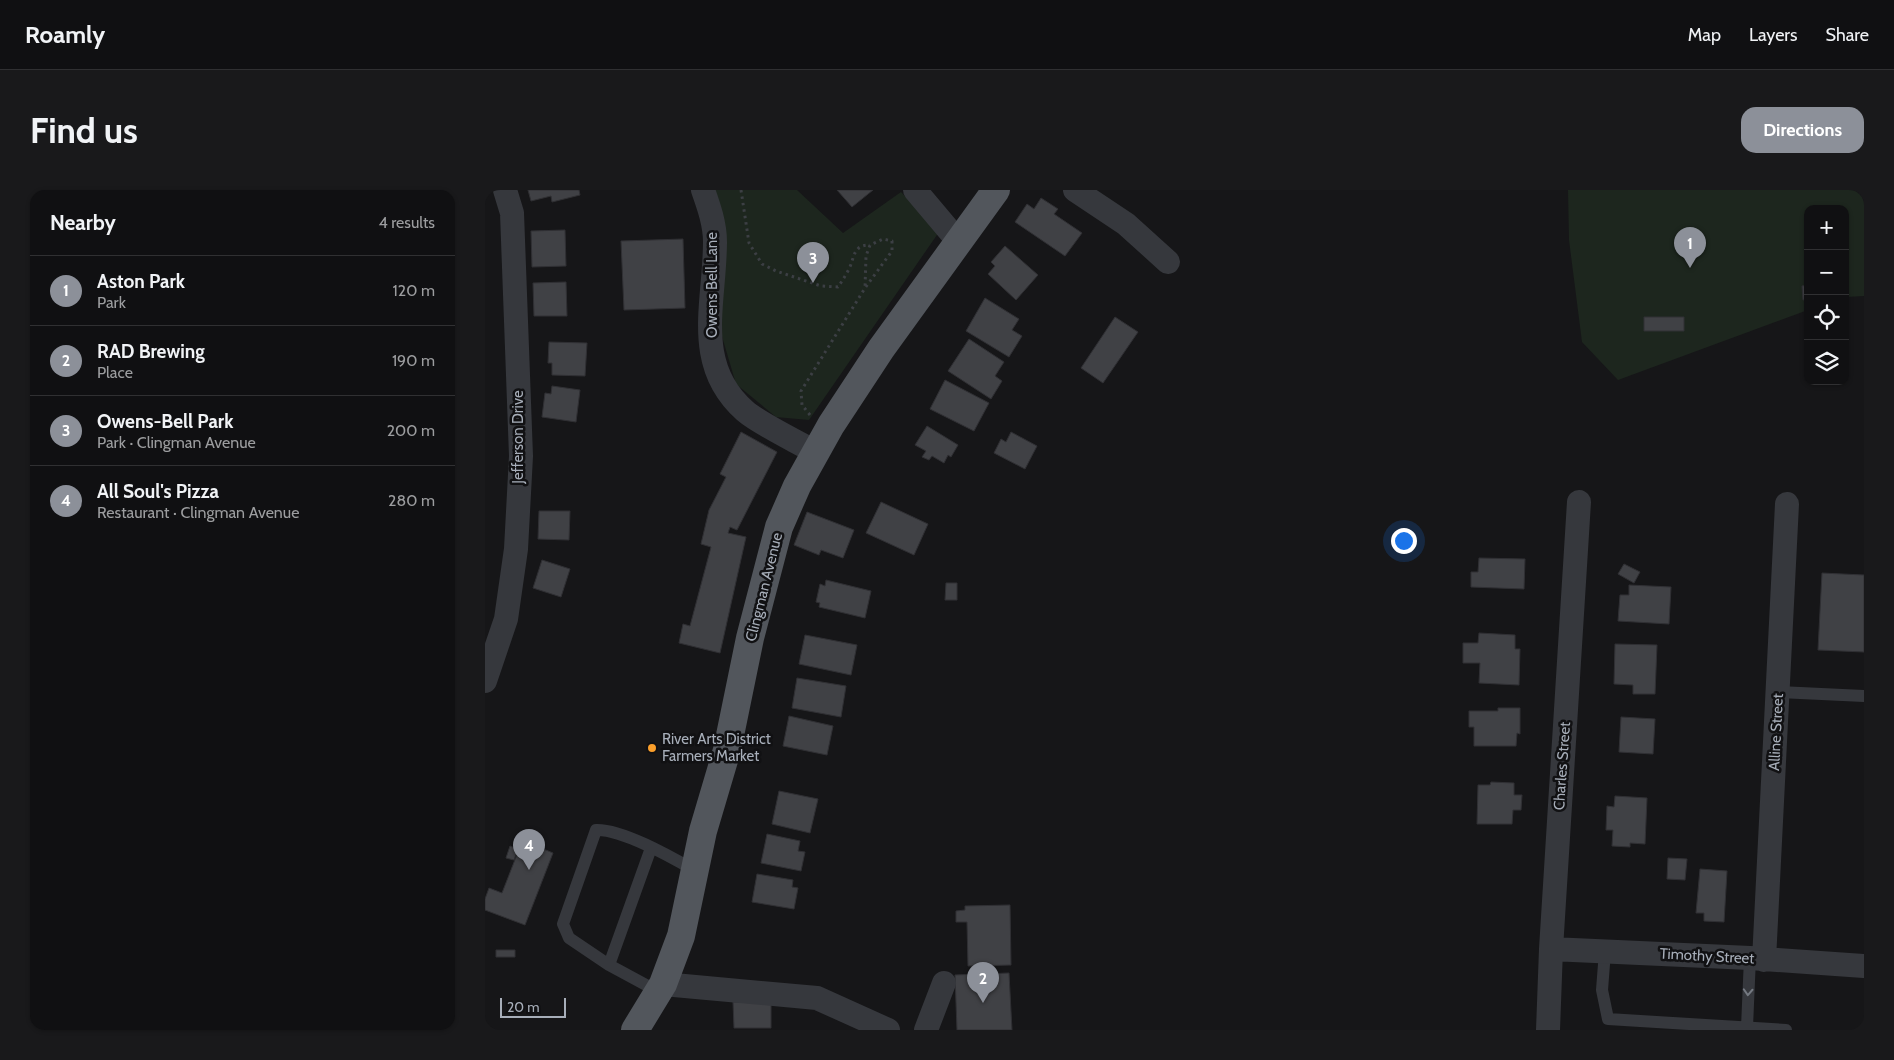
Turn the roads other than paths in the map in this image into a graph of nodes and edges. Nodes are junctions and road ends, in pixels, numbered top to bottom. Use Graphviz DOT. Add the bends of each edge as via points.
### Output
graph roads {
  1 [pos="505,190"];
  2 [pos="703,190"];
  3 [pos="915,190"];
  4 [pos="995,190"];
  5 [pos="1075,190"];
  6 [pos="958,242"];
  7 [pos="1167,262"];
  8 [pos="815,452"];
  9 [pos="1579,502"];
  10 [pos="1787,504"];
  11 [pos="485,681"];
  12 [pos="1779,692"];
  13 [pos="1864,696"];
  14 [pos="651,848"];
  15 [pos="695,870"];
  16 [pos="1551,948"];
  17 [pos="1605,951"];
  18 [pos="1757,959"];
  19 [pos="609,965"];
  20 [pos="1864,966"];
  21 [pos="943,982"];
  22 [pos="661,988"];
  23 [pos="1747,1027"];
  24 [pos="635,1030"];
  25 [pos="888,1030"];
  26 [pos="926,1030"];
  27 [pos="1548,1030"];
  28 [pos="1786,1030"];
  1 -- 11 [label="street, Jefferson Drive" via="512,213 521,456 516,549 506,619"];
  2 -- 8 [label="street, Owens Bell Lane" via="711,212 715,242 710,308 712,357 717,375 746,412"];
  3 -- 6 [label="street"];
  4 -- 6 [label="main road, Clingman Avenue"];
  5 -- 7 [label="street" via="1126,224"];
  6 -- 8 [label="main road, Clingman Avenue" via="881,349"];
  8 -- 15 [label="main road, Clingman Avenue" via="779,527 750,638 727,750"];
  9 -- 16 [label="street, Charles Street"];
  10 -- 12 [label="street, Alline Street"];
  12 -- 13 [label="lane"];
  12 -- 18 [label="street, Alline Street"];
  14 -- 15 [label="lane"];
  14 -- 19 [label="lane"];
  14 -- 19 [label="lane" via="609,830 596,830 589,849 563,924 569,938"];
  15 -- 22 [label="main road, Clingman Avenue" via="681,936"];
  16 -- 17 [label="street, Timothy Street"];
  16 -- 27 [label="street, Charles Street"];
  17 -- 18 [label="street, Timothy Street"];
  17 -- 23 [label="lane" via="1602,990 1608,1020"];
  18 -- 20 [label="street, Timothy Street"];
  18 -- 23 [label="lane, one-way"];
  19 -- 22 [label="lane"];
  21 -- 26 [label="street"];
  22 -- 24 [label="main road, Clingman Avenue"];
  22 -- 25 [label="street" via="817,998"];
  23 -- 28 [label="lane"];
}
